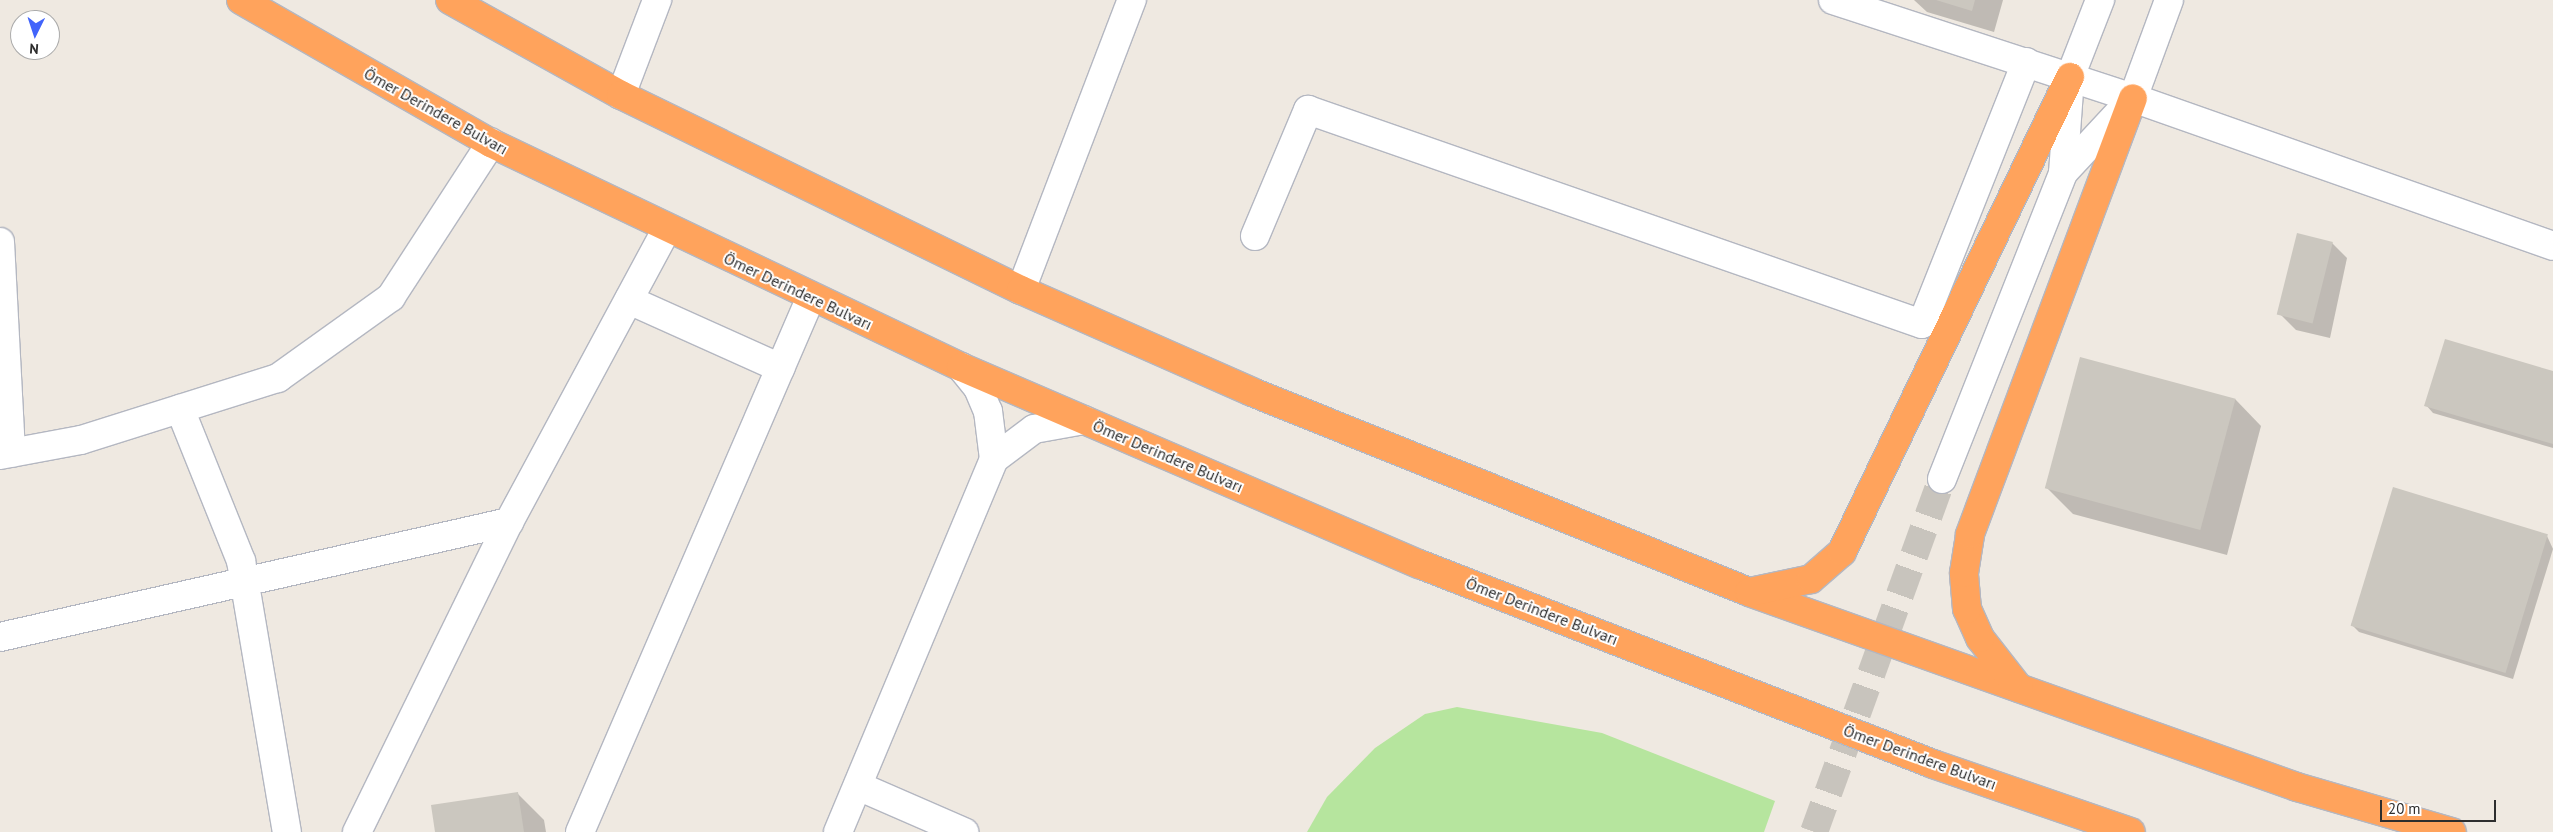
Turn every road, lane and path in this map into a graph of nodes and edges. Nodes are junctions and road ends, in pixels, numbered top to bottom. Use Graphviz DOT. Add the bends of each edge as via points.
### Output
graph roads {
  1 [pos="241,0"];
  2 [pos="450,0"];
  3 [pos="657,0"];
  4 [pos="1132,0"];
  5 [pos="1833,0"];
  6 [pos="2100,0"];
  7 [pos="2169,0"];
  8 [pos="2026,62"];
  9 [pos="2070,77"];
  10 [pos="621,96"];
  11 [pos="2133,98"];
  12 [pos="491,143"];
  13 [pos="2063,173"];
  14 [pos="666,228"];
  15 [pos="1255,236"];
  16 [pos="0,242"];
  17 [pos="2553,246"];
  18 [pos="1021,290"];
  19 [pos="811,297"];
  20 [pos="629,300"];
  21 [pos="961,367"];
  22 [pos="780,368"];
  23 [pos="180,409"];
  24 [pos="1084,420"];
  25 [pos="5,454"];
  26 [pos="994,459"];
  27 [pos="1942,479"];
  28 [pos="509,522"];
  29 [pos="244,584"];
  30 [pos="1749,592"];
  31 [pos="0,636"];
  32 [pos="2018,688"];
  33 [pos="858,786"];
  34 [pos="287,832"];
  35 [pos="357,832"];
  36 [pos="580,832"];
  37 [pos="838,832"];
  38 [pos="964,832"];
  39 [pos="2131,832"];
  40 [pos="2452,832"];
  1 -- 12 [label="highway, Ömer Derindere Bulvarı"];
  2 -- 10 [label="highway"];
  3 -- 10 [label="street"];
  4 -- 18 [label="street"];
  5 -- 8 [label="street"];
  6 -- 9 [label="street"];
  7 -- 11 [label="street"];
  8 -- 9 [label="street"];
  8 -- 15 [label="street" via="1922,324 1308,110"];
  9 -- 11 [label="street"];
  9 -- 13 [label="street"];
  9 -- 30 [label="highway" via="1842,552 1811,579"];
  10 -- 18 [label="highway"];
  11 -- 13 [label="street"];
  11 -- 17 [label="street"];
  11 -- 32 [label="highway" via="1984,488 1969,541 1964,586 1967,609 1980,638"];
  12 -- 14 [label="highway, Ömer Derindere Bulvarı"];
  12 -- 23 [label="street" via="391,297 278,378"];
  13 -- 27 [label="street"];
  14 -- 19 [label="highway, Ömer Derindere Bulvarı"];
  14 -- 20 [label="street"];
  16 -- 25 [label="street"];
  18 -- 30 [label="highway" via="1252,392"];
  19 -- 21 [label="highway, Ömer Derindere Bulvarı"];
  19 -- 22 [label="street"];
  20 -- 22 [label="street"];
  20 -- 28 [label="street"];
  21 -- 24 [label="highway, Ömer Derindere Bulvarı"];
  21 -- 26 [label="street" via="988,411"];
  22 -- 36 [label="street"];
  23 -- 25 [label="street" via="81,440"];
  23 -- 29 [label="street" via="241,561"];
  24 -- 26 [label="street" via="1034,429"];
  24 -- 39 [label="highway, Ömer Derindere Bulvarı" via="1419,564 1933,764"];
  26 -- 33 [label="street"];
  28 -- 29 [label="street"];
  28 -- 35 [label="street"];
  29 -- 31 [label="street"];
  29 -- 34 [label="street"];
  30 -- 32 [label="highway"];
  32 -- 40 [label="highway" via="2297,786"];
  33 -- 37 [label="street"];
  33 -- 38 [label="street"];
}
